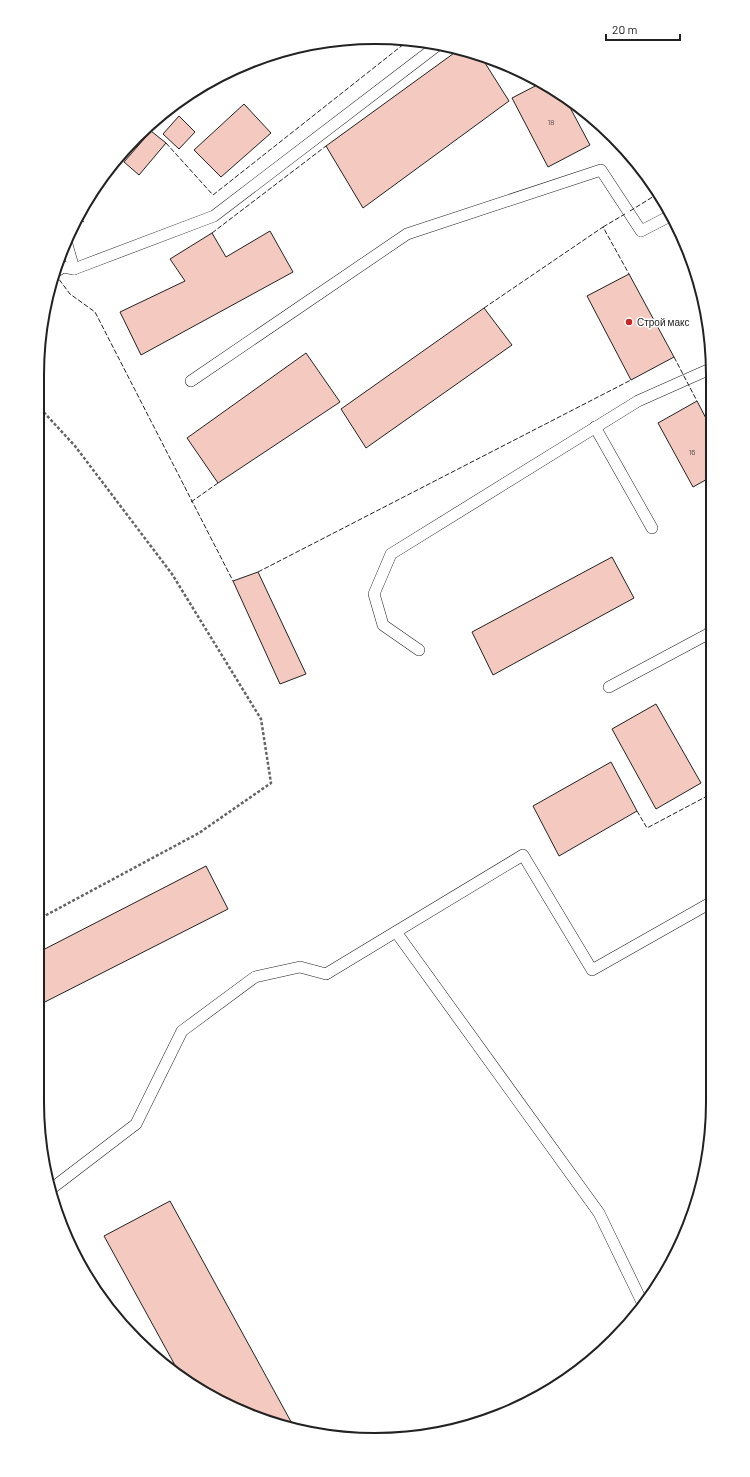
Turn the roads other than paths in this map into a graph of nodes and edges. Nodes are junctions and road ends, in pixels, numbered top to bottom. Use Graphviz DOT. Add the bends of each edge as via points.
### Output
graph roads {
  1 [pos="432,49"];
  2 [pos="666,218"];
  3 [pos="68,250"];
  4 [pos="62,268"];
  5 [pos="74,269"];
  6 [pos="706,372"];
  7 [pos="191,381"];
  8 [pos="595,428"];
  9 [pos="652,528"];
  10 [pos="706,635"];
  11 [pos="419,650"];
  12 [pos="609,687"];
  13 [pos="706,905"];
  14 [pos="396,932"];
  15 [pos="55,1186"];
  16 [pos="641,1300"];
  1 -- 5 [label="lane" via="214,216"];
  2 -- 7 [label="lane" via="641,231 601,170 407,234"];
  3 -- 5 [label="lane"];
  4 -- 5 [label="lane"];
  6 -- 8 [label="lane" via="638,400"];
  8 -- 9 [label="lane"];
  8 -- 11 [label="lane" via="391,554 374,594 383,625"];
  10 -- 12 [label="lane"];
  13 -- 14 [label="lane" via="592,970 523,855"];
  14 -- 15 [label="lane" via="326,974 300,967 255,977 182,1030 136,1124"];
  14 -- 16 [label="lane" via="599,1213"];
}
